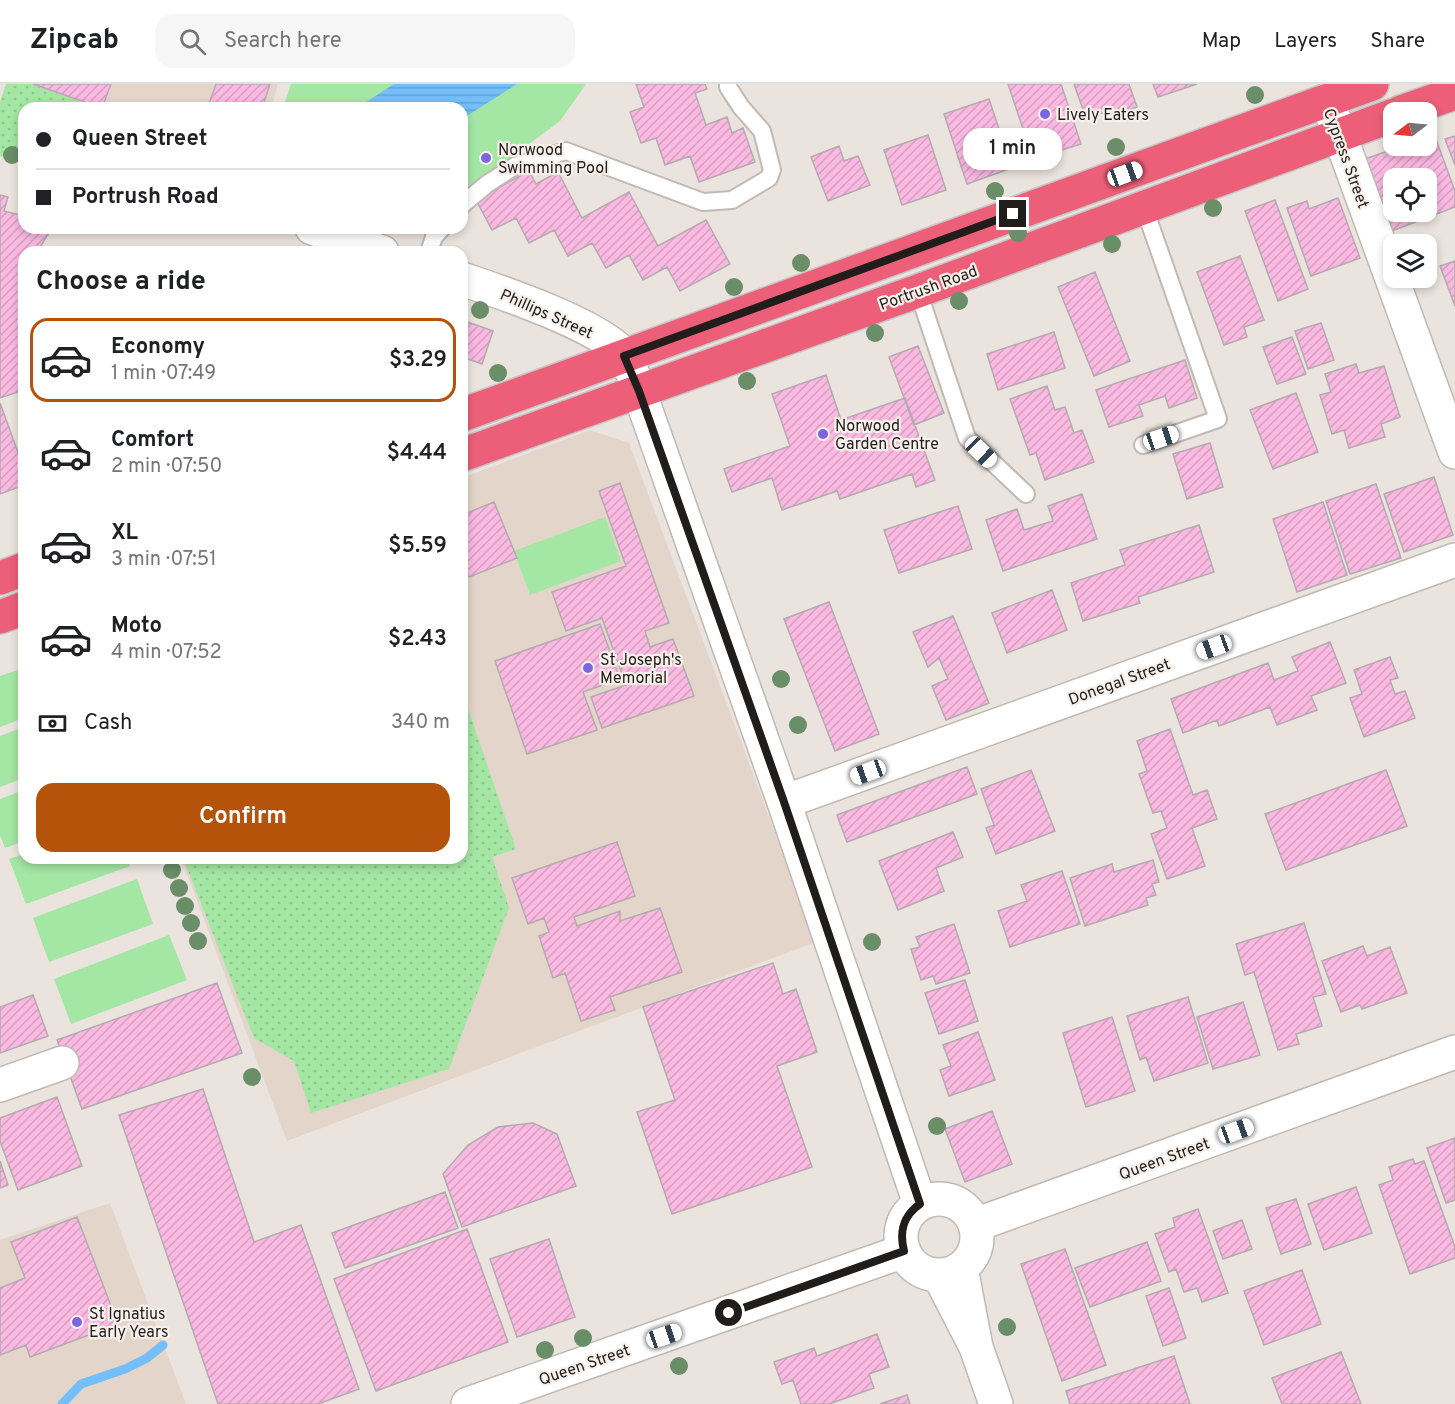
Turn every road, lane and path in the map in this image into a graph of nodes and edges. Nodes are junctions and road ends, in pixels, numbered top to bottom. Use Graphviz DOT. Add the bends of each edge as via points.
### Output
graph roads {
  1 [pos="728,84"];
  2 [pos="1372,84"];
  3 [pos="1455,93"];
  4 [pos="1326,100"];
  5 [pos="1429,102"];
  6 [pos="1383,119"];
  7 [pos="1338,135"];
  8 [pos="468,201"];
  9 [pos="1144,207"];
  10 [pos="330,234"];
  11 [pos="364,246"];
  12 [pos="468,281"];
  13 [pos="918,291"];
  14 [pos="624,356"];
  15 [pos="639,391"];
  16 [pos="468,413"];
  17 [pos="1143,445"];
  18 [pos="468,453"];
  19 [pos="1455,453"];
  20 [pos="1026,494"];
  21 [pos="1455,560"];
  22 [pos="18,571"];
  23 [pos="0,578"];
  24 [pos="18,610"];
  25 [pos="0,616"];
  26 [pos="784,802"];
  27 [pos="1455,1052"];
  28 [pos="62,1063"];
  29 [pos="0,1085"];
  30 [pos="920,1204"];
  31 [pos="975,1225"];
  32 [pos="904,1251"];
  33 [pos="950,1272"];
  34 [pos="468,1404"];
  35 [pos="996,1404"];
  1 -- 8 [label="lane" via="762,131 771,170 769,178 732,200 703,202 566,151 514,166"];
  2 -- 4 [label="highway"];
  3 -- 5 [label="highway"];
  4 -- 7 [label="street, Cypress Street"];
  4 -- 14 [label="highway"];
  6 -- 7 [label="highway, Portrush Road"];
  7 -- 9 [label="highway, Portrush Road"];
  7 -- 19 [label="street, Cypress Street"];
  9 -- 13 [label="highway, Portrush Road"];
  9 -- 17 [label="lane" via="1218,419"];
  10 -- 11 [label="street"];
  12 -- 14 [label="street, Phillips Street" via="577,324"];
  13 -- 15 [label="highway, Portrush Road"];
  13 -- 20 [label="lane" via="967,438"];
  14 -- 15 [label="street, Phillips Street"];
  14 -- 16 [label="highway"];
  15 -- 18 [label="highway, Portrush Road"];
  15 -- 26 [label="street, Phillips Street"];
  21 -- 26 [label="street, Donegal Street"];
  22 -- 23 [label="highway"];
  24 -- 25 [label="highway"];
  26 -- 30 [label="street, Phillips Street"];
  27 -- 31 [label="street, Queen Street"];
  28 -- 29 [label="street"];
  30 -- 31 [label="street" via="942,1199 953,1202 970,1215"];
  30 -- 32 [label="street" via="911,1210 901,1230"];
  31 -- 33 [label="street" via="975,1249 969,1260"];
  32 -- 33 [label="street" via="909,1261 928,1274"];
  32 -- 34 [label="street, Queen Street"];
  33 -- 35 [label="street"];
}
